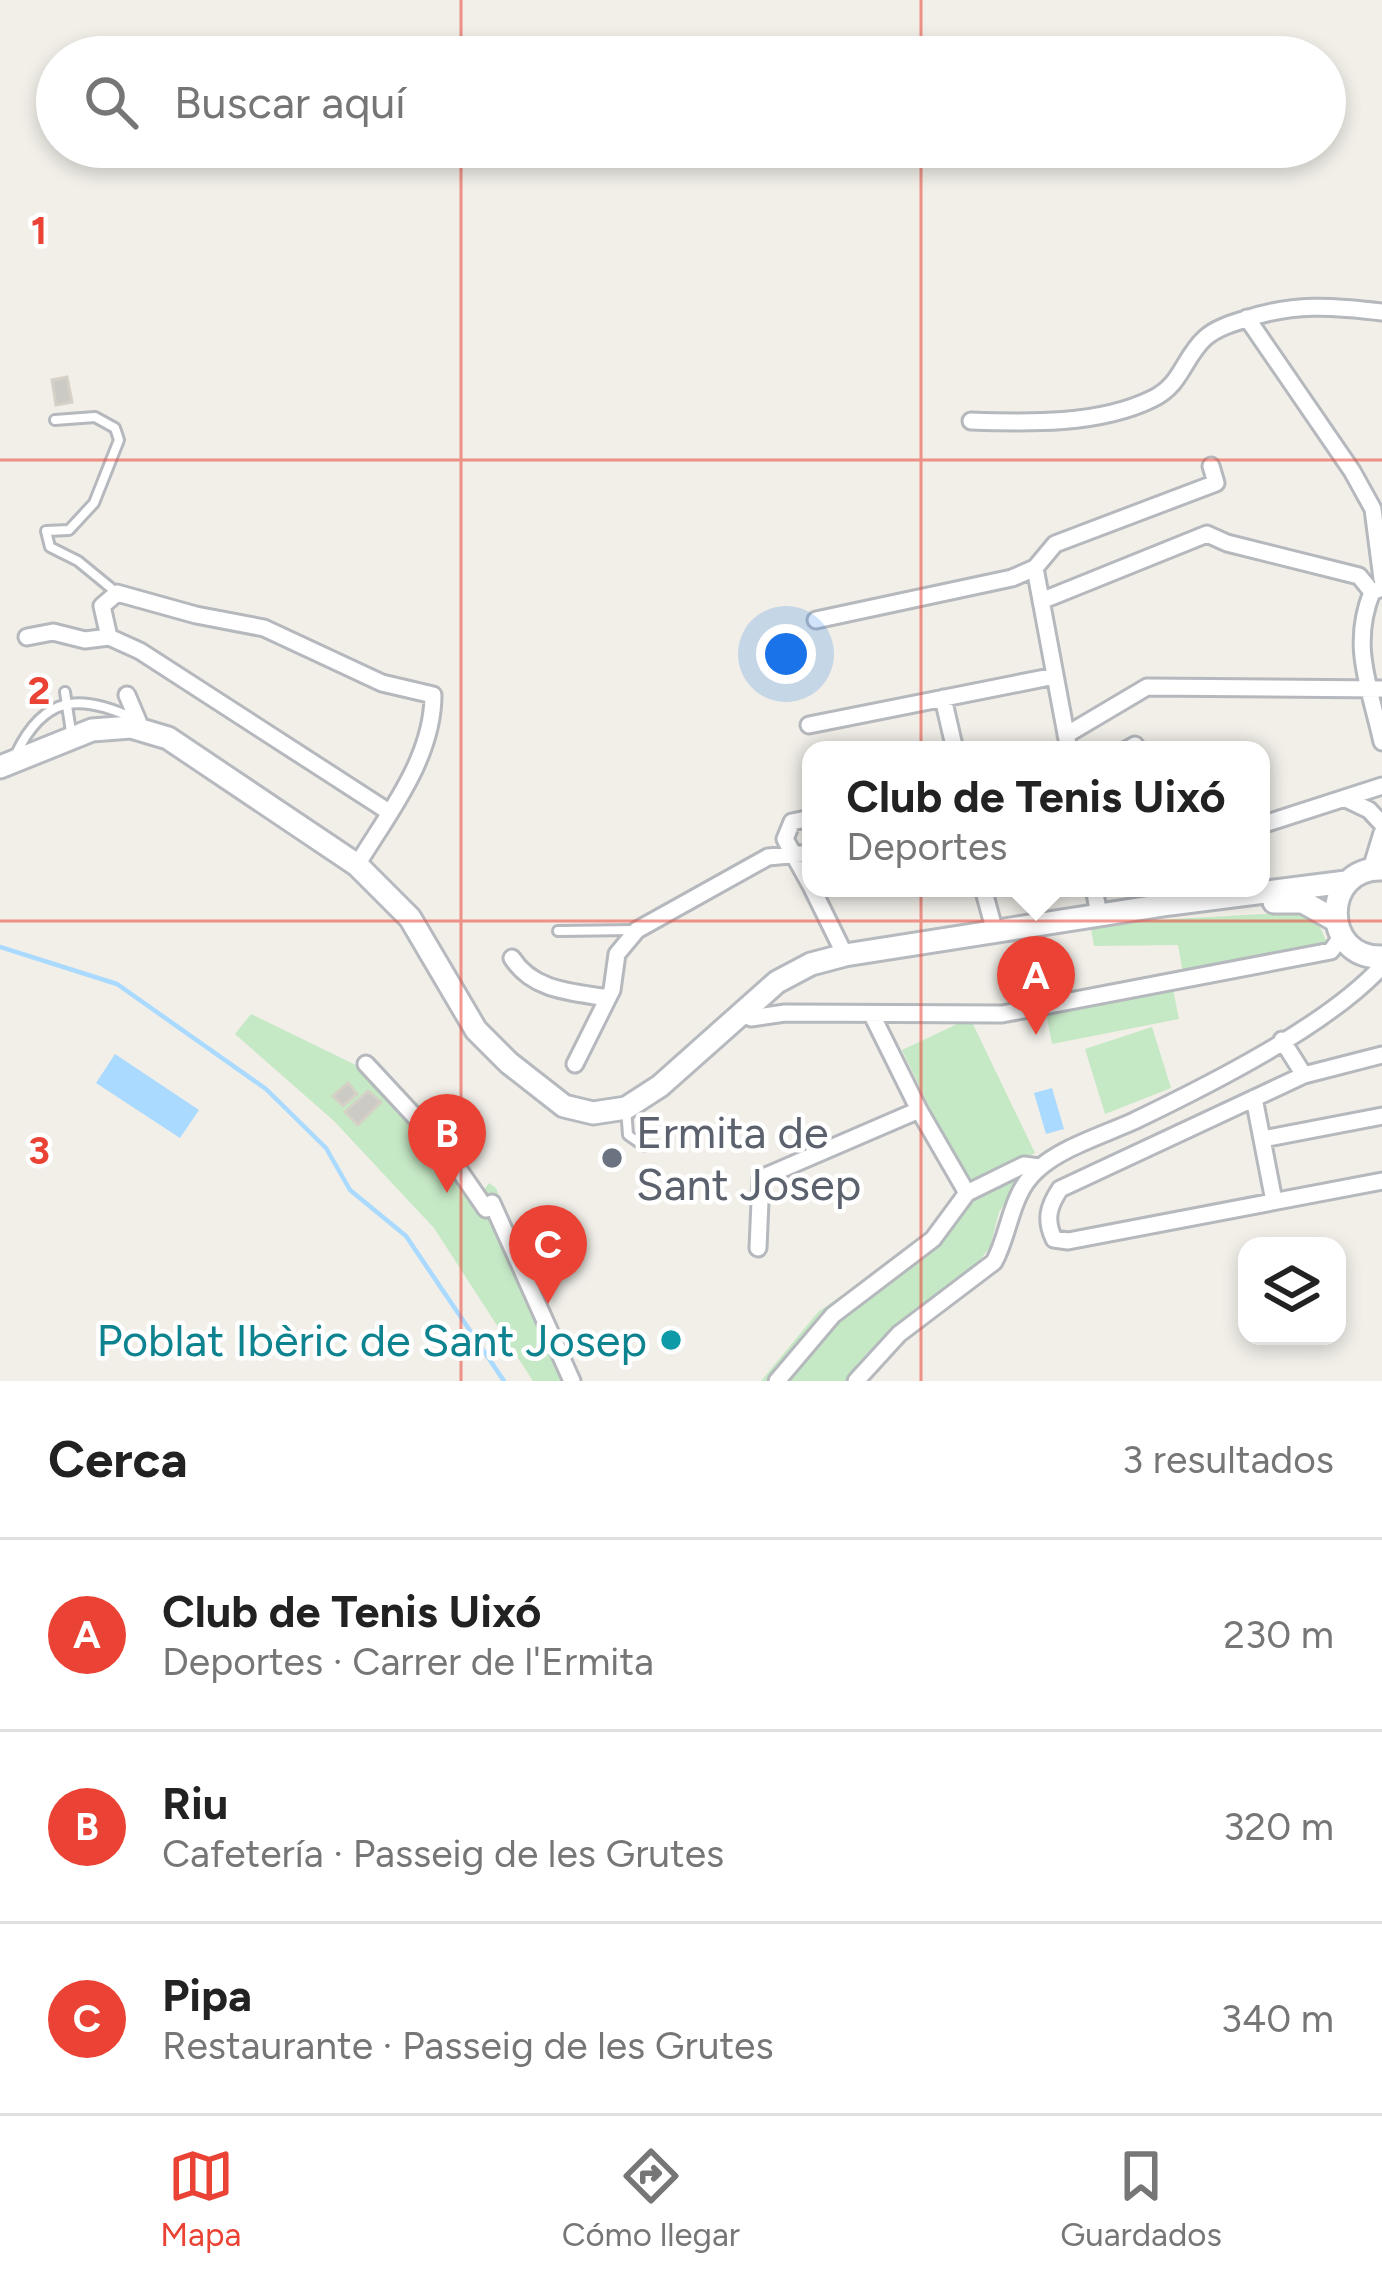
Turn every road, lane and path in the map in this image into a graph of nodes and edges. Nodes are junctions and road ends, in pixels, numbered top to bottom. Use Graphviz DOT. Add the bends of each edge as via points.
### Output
graph roads {
  1 [pos="1382,312"];
  2 [pos="1247,318"];
  3 [pos="55,420"];
  4 [pos="971,421"];
  5 [pos="1210,466"];
  6 [pos="1378,557"];
  7 [pos="1035,568"];
  8 [pos="1358,576"];
  9 [pos="1379,586"];
  10 [pos="117,593"];
  11 [pos="1041,601"];
  12 [pos="816,620"];
  13 [pos="27,637"];
  14 [pos="109,637"];
  15 [pos="1055,676"];
  16 [pos="1376,688"];
  17 [pos="64,692"];
  18 [pos="128,694"];
  19 [pos="943,698"];
  20 [pos="66,705"];
  21 [pos="808,725"];
  22 [pos="144,726"];
  23 [pos="72,735"];
  24 [pos="953,741"];
  25 [pos="1067,741"];
  26 [pos="1068,741"];
  27 [pos="1382,742"];
  28 [pos="6,765"];
  29 [pos="1382,786"];
  30 [pos="1346,799"];
  31 [pos="389,812"];
  32 [pos="802,820"];
  33 [pos="1270,822"];
  34 [pos="1382,828"];
  35 [pos="802,854"];
  36 [pos="802,855"];
  37 [pos="357,865"];
  38 [pos="1377,869"];
  39 [pos="1346,882"];
  40 [pos="1270,892"];
  41 [pos="816,897"];
  42 [pos="985,897"];
  43 [pos="1096,897"];
  44 [pos="1226,897"];
  45 [pos="1170,904"];
  46 [pos="1100,915"];
  47 [pos="638,930"];
  48 [pos="558,932"];
  49 [pos="995,932"];
  50 [pos="1344,936"];
  51 [pos="845,955"];
  52 [pos="512,958"];
  53 [pos="1382,962"];
  54 [pos="1355,995"];
  55 [pos="608,998"];
  56 [pos="872,1015"];
  57 [pos="752,1018"];
  58 [pos="1282,1040"];
  59 [pos="1382,1055"];
  60 [pos="367,1064"];
  61 [pos="575,1064"];
  62 [pos="1304,1076"];
  63 [pos="1254,1098"];
  64 [pos="626,1108"];
  65 [pos="919,1110"];
  66 [pos="1382,1115"];
  67 [pos="1262,1138"];
  68 [pos="644,1147"];
  69 [pos="1039,1167"];
  70 [pos="1382,1181"];
  71 [pos="967,1192"];
  72 [pos="1274,1202"];
  73 [pos="758,1248"];
  74 [pos="572,1381"];
  75 [pos="777,1381"];
  76 [pos="856,1381"];
  1 -- 2 [label="street" via="1310,304"];
  2 -- 4 [label="street" via="1203,339 1172,388 1148,401 1054,420"];
  2 -- 6 [label="street" via="1352,472 1372,509"];
  3 -- 10 [label="lane" via="94,418 115,428 119,440 94,503 69,530 46,531 50,547"];
  5 -- 7 [label="street" via="1216,483 1055,544"];
  6 -- 8 [label="street"];
  6 -- 9 [label="street"];
  7 -- 11 [label="street"];
  7 -- 12 [label="street"];
  8 -- 9 [label="street"];
  8 -- 11 [label="street" via="1208,534"];
  9 -- 16 [label="street" via="1360,629"];
  10 -- 14 [label="street" via="102,606"];
  10 -- 31 [label="street" via="264,628 382,683 433,695 415,770"];
  11 -- 15 [label="street"];
  13 -- 14 [label="street"];
  14 -- 31 [label="street"];
  15 -- 19 [label="street"];
  15 -- 25 [label="street"];
  16 -- 26 [label="street" via="1147,687"];
  16 -- 27 [label="street"];
  17 -- 20 [label="lane"];
  18 -- 22 [label="street"];
  19 -- 21 [label="street"];
  19 -- 24 [label="street"];
  20 -- 22 [label="lane" via="106,705"];
  20 -- 23 [label="lane"];
  20 -- 28 [label="lane" via="28,729"];
  22 -- 23 [label="main road"];
  22 -- 37 [label="main road"];
  23 -- 28 [label="main road"];
  29 -- 30 [label="street"];
  30 -- 33 [label="street"];
  30 -- 34 [label="street" via="1370,810"];
  31 -- 37 [label="street"];
  32 -- 35 [label="street" via="784,839"];
  34 -- 38 [label="street"];
  36 -- 47 [label="street" via="768,857"];
  37 -- 64 [label="main road" via="410,918 476,1030 509,1063 564,1106 593,1113"];
  38 -- 39 [label="main road"];
  39 -- 40 [label="main road"];
  39 -- 50 [label="main road" via="1336,899"];
  41 -- 51 [label="street"];
  42 -- 49 [label="street"];
  43 -- 46 [label="street"];
  44 -- 45 [label="main road"];
  45 -- 46 [label="main road"];
  45 -- 50 [label="main road" via="1303,902"];
  46 -- 49 [label="main road"];
  47 -- 48 [label="lane"];
  47 -- 55 [label="street" via="617,954"];
  49 -- 51 [label="main road"];
  50 -- 53 [label="main road"];
  50 -- 54 [label="street" via="1360,974"];
  50 -- 56 [label="street" via="1331,951 1002,1014"];
  51 -- 64 [label="main road" via="777,982"];
  52 -- 55 [label="street" via="524,977"];
  53 -- 54 [label="street"];
  54 -- 58 [label="street"];
  55 -- 61 [label="street"];
  56 -- 57 [label="street"];
  56 -- 65 [label="street"];
  58 -- 62 [label="street"];
  58 -- 69 [label="street"];
  59 -- 62 [label="street"];
  60 -- 74 [label="street" via="444,1148 486,1209 492,1203"];
  62 -- 63 [label="street"];
  63 -- 67 [label="street"];
  63 -- 72 [label="street" via="1060,1190 1048,1226 1054,1239 1068,1241"];
  64 -- 68 [label="lane" via="628,1135"];
  65 -- 71 [label="street"];
  65 -- 73 [label="street" via="761,1178"];
  66 -- 67 [label="street"];
  67 -- 72 [label="street"];
  69 -- 71 [label="street" via="1024,1165"];
  69 -- 76 [label="street" via="1016,1199 994,1262 899,1334"];
  70 -- 72 [label="street"];
  71 -- 75 [label="street" via="933,1239 833,1316"];
}
